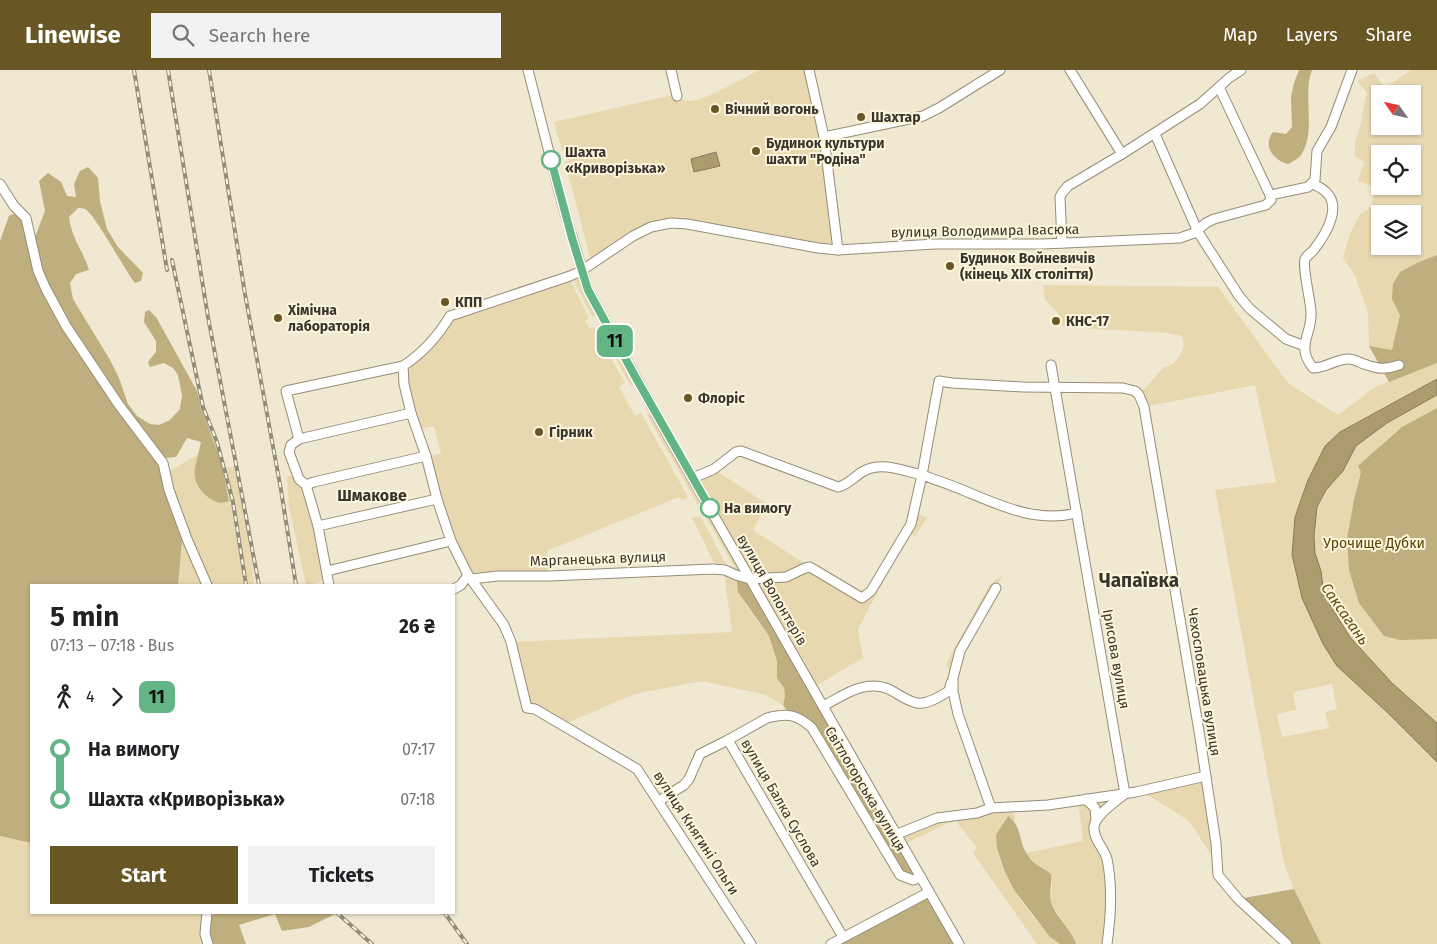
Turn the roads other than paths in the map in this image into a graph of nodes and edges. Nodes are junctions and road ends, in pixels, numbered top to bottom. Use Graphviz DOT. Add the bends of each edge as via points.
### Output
graph roads {
  1 [pos="528,70"];
  2 [pos="671,70"];
  3 [pos="810,70"];
  4 [pos="1000,70"];
  5 [pos="1070,70"];
  6 [pos="1241,70"];
  7 [pos="1352,70"];
  8 [pos="1219,87"];
  9 [pos="678,96"];
  10 [pos="1155,134"];
  11 [pos="824,137"];
  12 [pos="1122,154"];
  13 [pos="0,184"];
  14 [pos="1312,184"];
  15 [pos="1270,196"];
  16 [pos="1198,232"];
  17 [pos="1062,243"];
  18 [pos="838,250"];
  19 [pos="582,271"];
  20 [pos="1305,346"];
  21 [pos="1051,365"];
  22 [pos="1399,365"];
  23 [pos="403,366"];
  24 [pos="1055,387"];
  25 [pos="411,413"];
  26 [pos="299,439"];
  27 [pos="426,456"];
  28 [pos="922,475"];
  29 [pos="693,478"];
  30 [pos="306,486"];
  31 [pos="437,499"];
  32 [pos="1077,513"];
  33 [pos="318,526"];
  34 [pos="451,541"];
  35 [pos="328,571"];
  36 [pos="470,577"];
  37 [pos="750,579"];
  38 [pos="206,584"];
  39 [pos="329,584"];
  40 [pos="455,588"];
  41 [pos="996,588"];
  42 [pos="953,678"];
  43 [pos="823,706"];
  44 [pos="728,740"];
  45 [pos="1206,776"];
  46 [pos="1125,794"];
  47 [pos="1086,799"];
  48 [pos="659,801"];
  49 [pos="991,808"];
  50 [pos="1096,820"];
  51 [pos="895,835"];
  52 [pos="920,877"];
  53 [pos="929,892"];
  54 [pos="208,914"];
  55 [pos="843,937"];
  56 [pos="208,944"];
  57 [pos="750,944"];
  58 [pos="831,944"];
  59 [pos="959,944"];
  60 [pos="1107,944"];
  61 [pos="1287,944"];
  1 -- 19 [label="street, вулиця Волонтерів"];
  2 -- 9 [label="street"];
  3 -- 11 [label="street"];
  4 -- 11 [label="street" via="923,116"];
  5 -- 12 [label="street"];
  6 -- 8 [label="street"];
  7 -- 14 [label="street" via="1332,126 1317,151"];
  8 -- 10 [label="street"];
  8 -- 15 [label="street"];
  10 -- 12 [label="street"];
  10 -- 16 [label="street"];
  11 -- 18 [label="street"];
  12 -- 17 [label="street" via="1068,186 1062,193"];
  13 -- 38 [label="street" via="26,218 38,271 66,326 163,464 186,539"];
  14 -- 15 [label="street"];
  14 -- 20 [label="street" via="1328,195 1332,208 1330,225 1305,260 1312,320"];
  15 -- 16 [label="street, вулиця Володимира Івасюка" via="1271,200 1266,205 1214,219"];
  16 -- 17 [label="street, вулиця Володимира Івасюка" via="1180,238"];
  16 -- 20 [label="street" via="1250,309 1286,339"];
  17 -- 18 [label="street, вулиця Володимира Івасюка" via="935,244"];
  18 -- 19 [label="street, вулиця Володимира Івасюка" via="671,223 639,233"];
  19 -- 23 [label="street, вулиця Володимира Івасюка" via="450,316 418,356"];
  19 -- 29 [label="street, вулиця Волонтерів" via="602,318"];
  20 -- 22 [label="street" via="1314,368 1348,358 1379,369"];
  21 -- 24 [label="street, Ірисова вулиця"];
  23 -- 25 [label="street"];
  23 -- 26 [label="street" via="286,391"];
  24 -- 28 [label="street" via="939,381"];
  24 -- 32 [label="street, Ірисова вулиця"];
  24 -- 45 [label="street, Чехословацька вулиця" via="1130,389 1138,395 1144,407"];
  25 -- 26 [label="street"];
  25 -- 27 [label="street"];
  26 -- 30 [label="street" via="291,445 289,452 299,479"];
  27 -- 30 [label="street"];
  27 -- 31 [label="street"];
  28 -- 29 [label="street" via="874,467 838,487 741,451"];
  28 -- 32 [label="street" via="1032,515 1045,517"];
  28 -- 37 [label="street" via="911,524 866,597 810,567 786,577"];
  29 -- 37 [label="street, вулиця Волонтерів"];
  30 -- 33 [label="street"];
  31 -- 33 [label="street"];
  31 -- 34 [label="street"];
  32 -- 46 [label="street, Ірисова вулиця"];
  33 -- 35 [label="street"];
  34 -- 35 [label="street"];
  34 -- 36 [label="street"];
  35 -- 39 [label="street"];
  36 -- 37 [label="street, Марганецька вулиця" via="725,570"];
  36 -- 40 [label="street"];
  36 -- 48 [label="street, вулиця Княгині Ольги" via="504,625 527,708 535,709 631,764 642,774"];
  37 -- 43 [label="street, вулиця Волонтерів"];
  41 -- 42 [label="street" via="960,652"];
  42 -- 43 [label="street" via="949,691 922,703 888,688 873,686 860,688"];
  42 -- 49 [label="street" via="958,714"];
  43 -- 51 [label="street, вулиця Волонтерів"];
  44 -- 48 [label="street, вулиця Балка Суслова" via="700,754 689,779"];
  44 -- 52 [label="street, Світлогорська вулиця" via="767,718 780,715 800,717 812,728 900,875 913,880"];
  44 -- 55 [label="street, вулиця Балка Суслова"];
  45 -- 46 [label="street"];
  45 -- 61 [label="street, Чехословацька вулиця" via="1218,875 1238,899"];
  46 -- 47 [label="street"];
  46 -- 50 [label="street"];
  47 -- 49 [label="street"];
  47 -- 50 [label="street" via="1095,808"];
  48 -- 57 [label="street, вулиця Княгині Ольги"];
  49 -- 51 [label="street" via="937,818"];
  50 -- 60 [label="street" via="1095,835 1106,857 1111,888"];
  51 -- 52 [label="street, вулиця Волонтерів"];
  52 -- 53 [label="street, вулиця Волонтерів"];
  53 -- 55 [label="street"];
  53 -- 59 [label="street, вулиця Волонтерів"];
  54 -- 56 [label="street" via="205,934"];
  55 -- 58 [label="street"];
}
